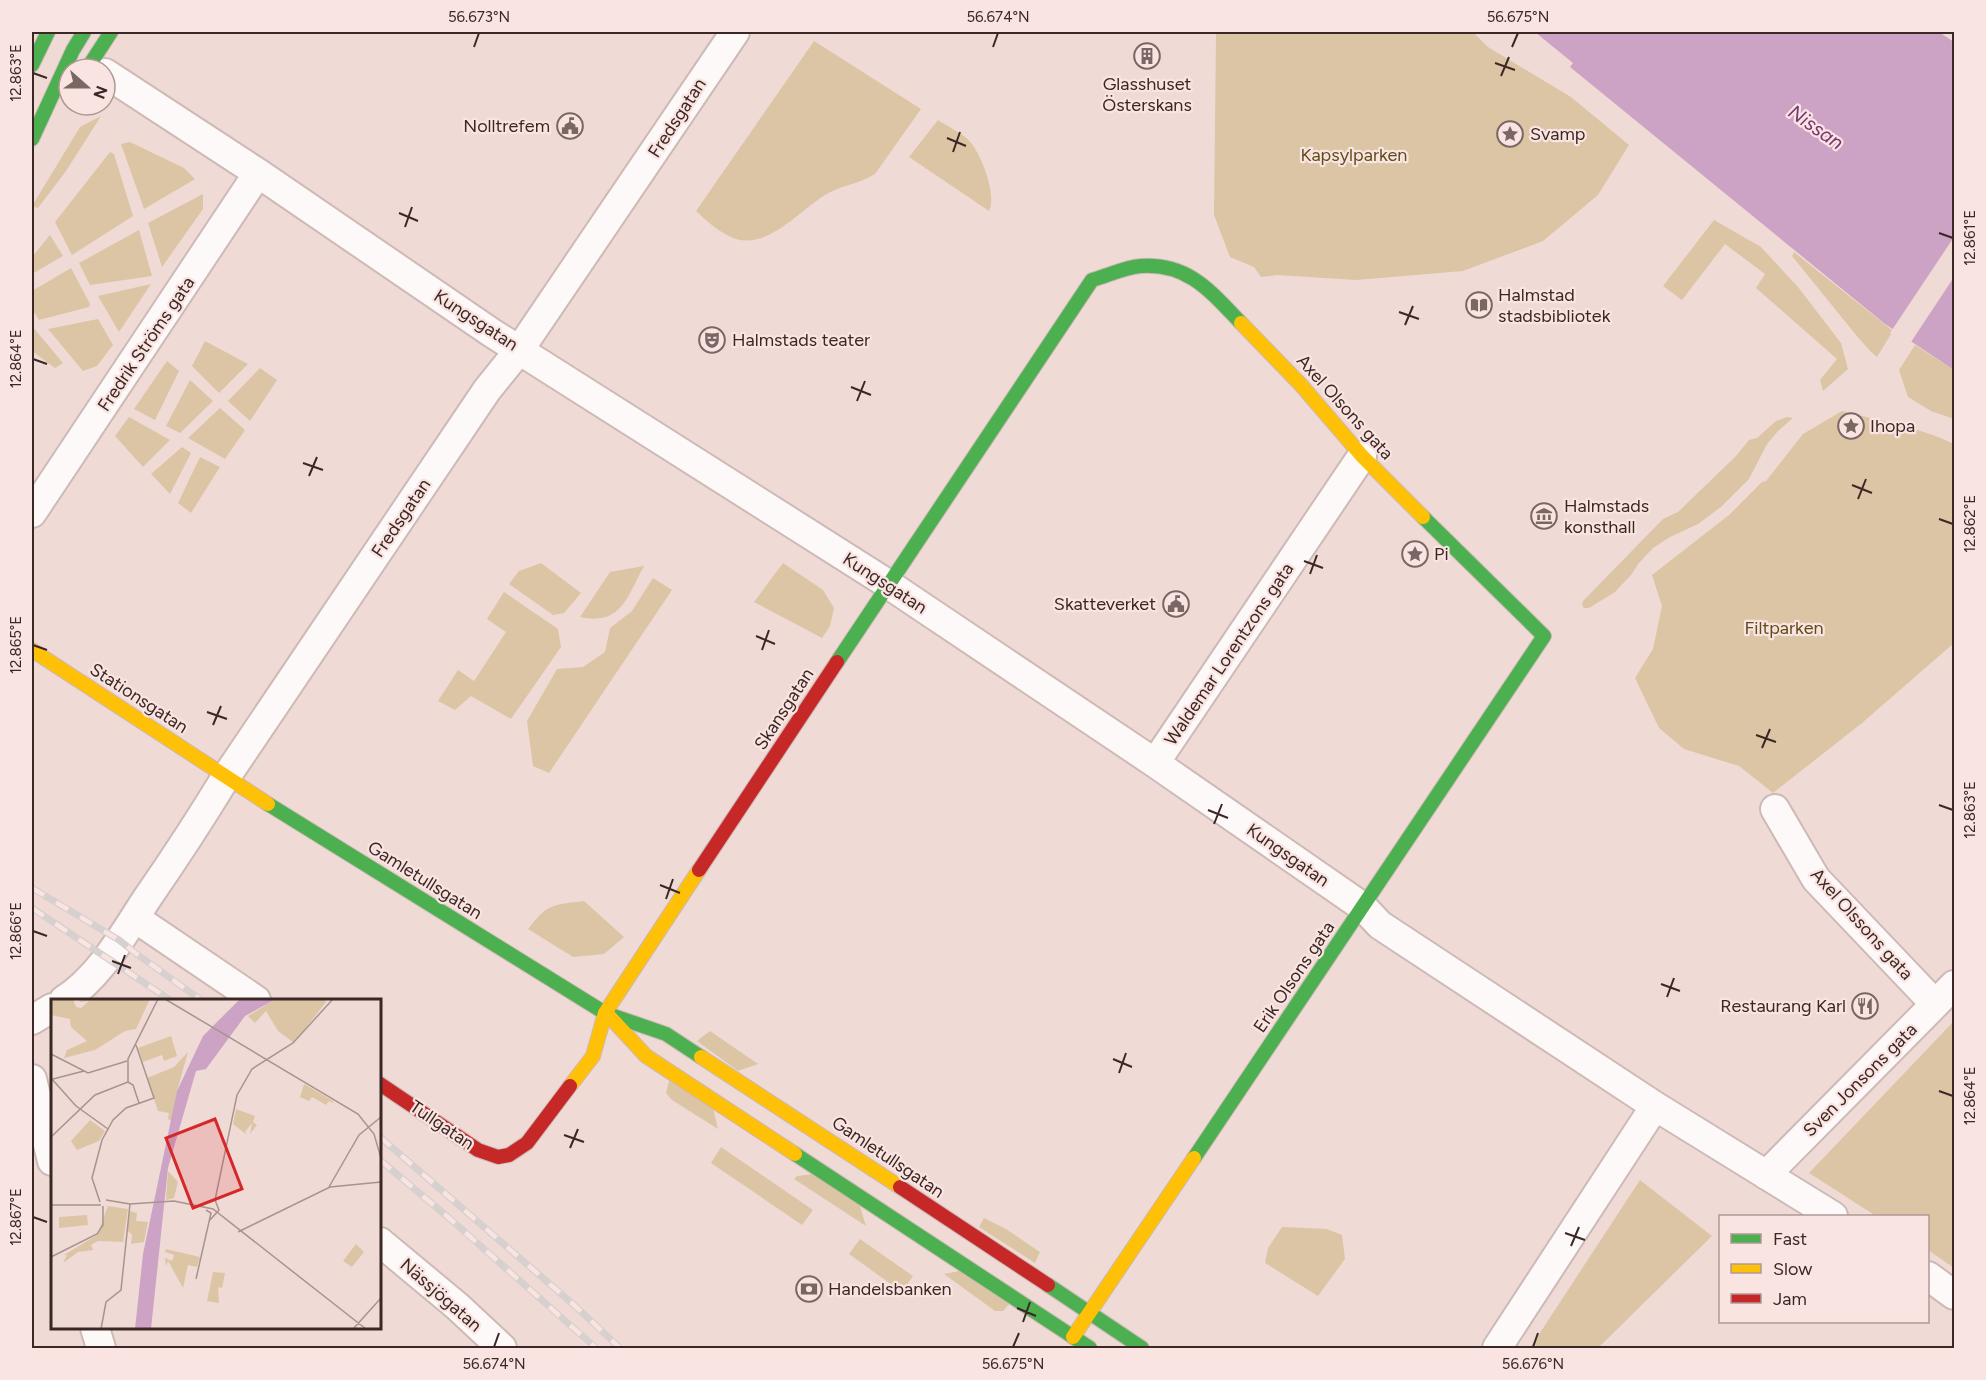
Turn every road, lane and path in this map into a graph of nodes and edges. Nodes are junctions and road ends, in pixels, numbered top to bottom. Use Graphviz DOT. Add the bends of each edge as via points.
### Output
graph roads {
  1 [pos="48,32"];
  2 [pos="84,32"];
  3 [pos="111,32"];
  4 [pos="735,32"];
  5 [pos="100,57"];
  6 [pos="32,65"];
  7 [pos="117,83"];
  8 [pos="57,110"];
  9 [pos="32,139"];
  10 [pos="32,144"];
  11 [pos="258,173"];
  12 [pos="1092,280"];
  13 [pos="520,349"];
  14 [pos="1362,456"];
  15 [pos="32,513"];
  16 [pos="888,584"];
  17 [pos="1544,636"];
  18 [pos="32,650"];
  19 [pos="1155,763"];
  20 [pos="226,777"];
  21 [pos="1775,809"];
  22 [pos="1363,907"];
  23 [pos="135,918"];
  24 [pos="1945,994"];
  25 [pos="71,999"];
  26 [pos="255,999"];
  27 [pos="51,1010"];
  28 [pos="605,1012"];
  29 [pos="32,1020"];
  30 [pos="32,1079"];
  31 [pos="381,1085"];
  32 [pos="1655,1106"];
  33 [pos="509,1155"];
  34 [pos="51,1157"];
  35 [pos="1766,1175"];
  36 [pos="1831,1215"];
  37 [pos="381,1243"];
  38 [pos="1929,1277"];
  39 [pos="1954,1295"];
  40 [pos="1089,1314"];
  41 [pos="95,1329"];
  42 [pos="1072,1337"];
  43 [pos="101,1348"];
  44 [pos="502,1348"];
  45 [pos="1090,1348"];
  46 [pos="1142,1348"];
  47 [pos="1497,1348"];
  1 -- 6 [label="main road"];
  2 -- 9 [label="main road"];
  3 -- 5 [label="main road"];
  4 -- 13 [label="street, Fredsgatan"];
  7 -- 11 [label="street, Kungsgatan"];
  8 -- 10 [label="main road"];
  11 -- 13 [label="street, Kungsgatan"];
  11 -- 15 [label="street, Fredrik Ströms gata"];
  12 -- 14 [label="main road, Axel Olsons gata" via="1140,266 1170,268 1195,278 1301,385"];
  12 -- 16 [label="main road, Skansgatan"];
  13 -- 16 [label="street, Kungsgatan"];
  13 -- 20 [label="street, Fredsgatan" via="487,390"];
  14 -- 17 [label="main road, Axel Olsons gata"];
  14 -- 19 [label="street, Waldemar Lorentzons gata"];
  16 -- 19 [label="street, Kungsgatan"];
  16 -- 28 [label="main road, Skansgatan"];
  17 -- 22 [label="main road, Erik Olsons gata"];
  18 -- 20 [label="main road, Stationsgatan"];
  19 -- 22 [label="street, Kungsgatan"];
  20 -- 23 [label="street, Fredsgatan"];
  20 -- 28 [label="main road, Gamletullsgatan"];
  21 -- 24 [label="street, Axel Olssons gata" via="1816,879"];
  22 -- 32 [label="street, Kungsgatan" via="1380,925"];
  22 -- 40 [label="main road, Erik Olsons gata"];
  23 -- 25 [label="street, Fredsgatan" via="108,957"];
  23 -- 26 [label="street"];
  24 -- 35 [label="street, Sven Jonsons gata"];
  27 -- 29 [label="street, Fredsgatan"];
  28 -- 33 [label="main road, Skansgatan" via="593,1056 526,1143"];
  28 -- 40 [label="main road, Gamletullsgatan" via="666,1034"];
  28 -- 42 [label="main road, Gamletullsgatan" via="646,1056"];
  30 -- 34 [label="street"];
  31 -- 33 [label="main road, Tullgatan" via="478,1150 498,1157"];
  32 -- 35 [label="street, Kungsgatan"];
  32 -- 47 [label="street"];
  35 -- 36 [label="street, Kungsgatan"];
  37 -- 44 [label="street, Nässjögatan"];
  38 -- 39 [label="street"];
  40 -- 42 [label="main road, Erik Olsons gata"];
  40 -- 46 [label="main road, Gamletullsgatan"];
  41 -- 43 [label="street"];
  42 -- 45 [label="main road, Gamletullsgatan"];
}
